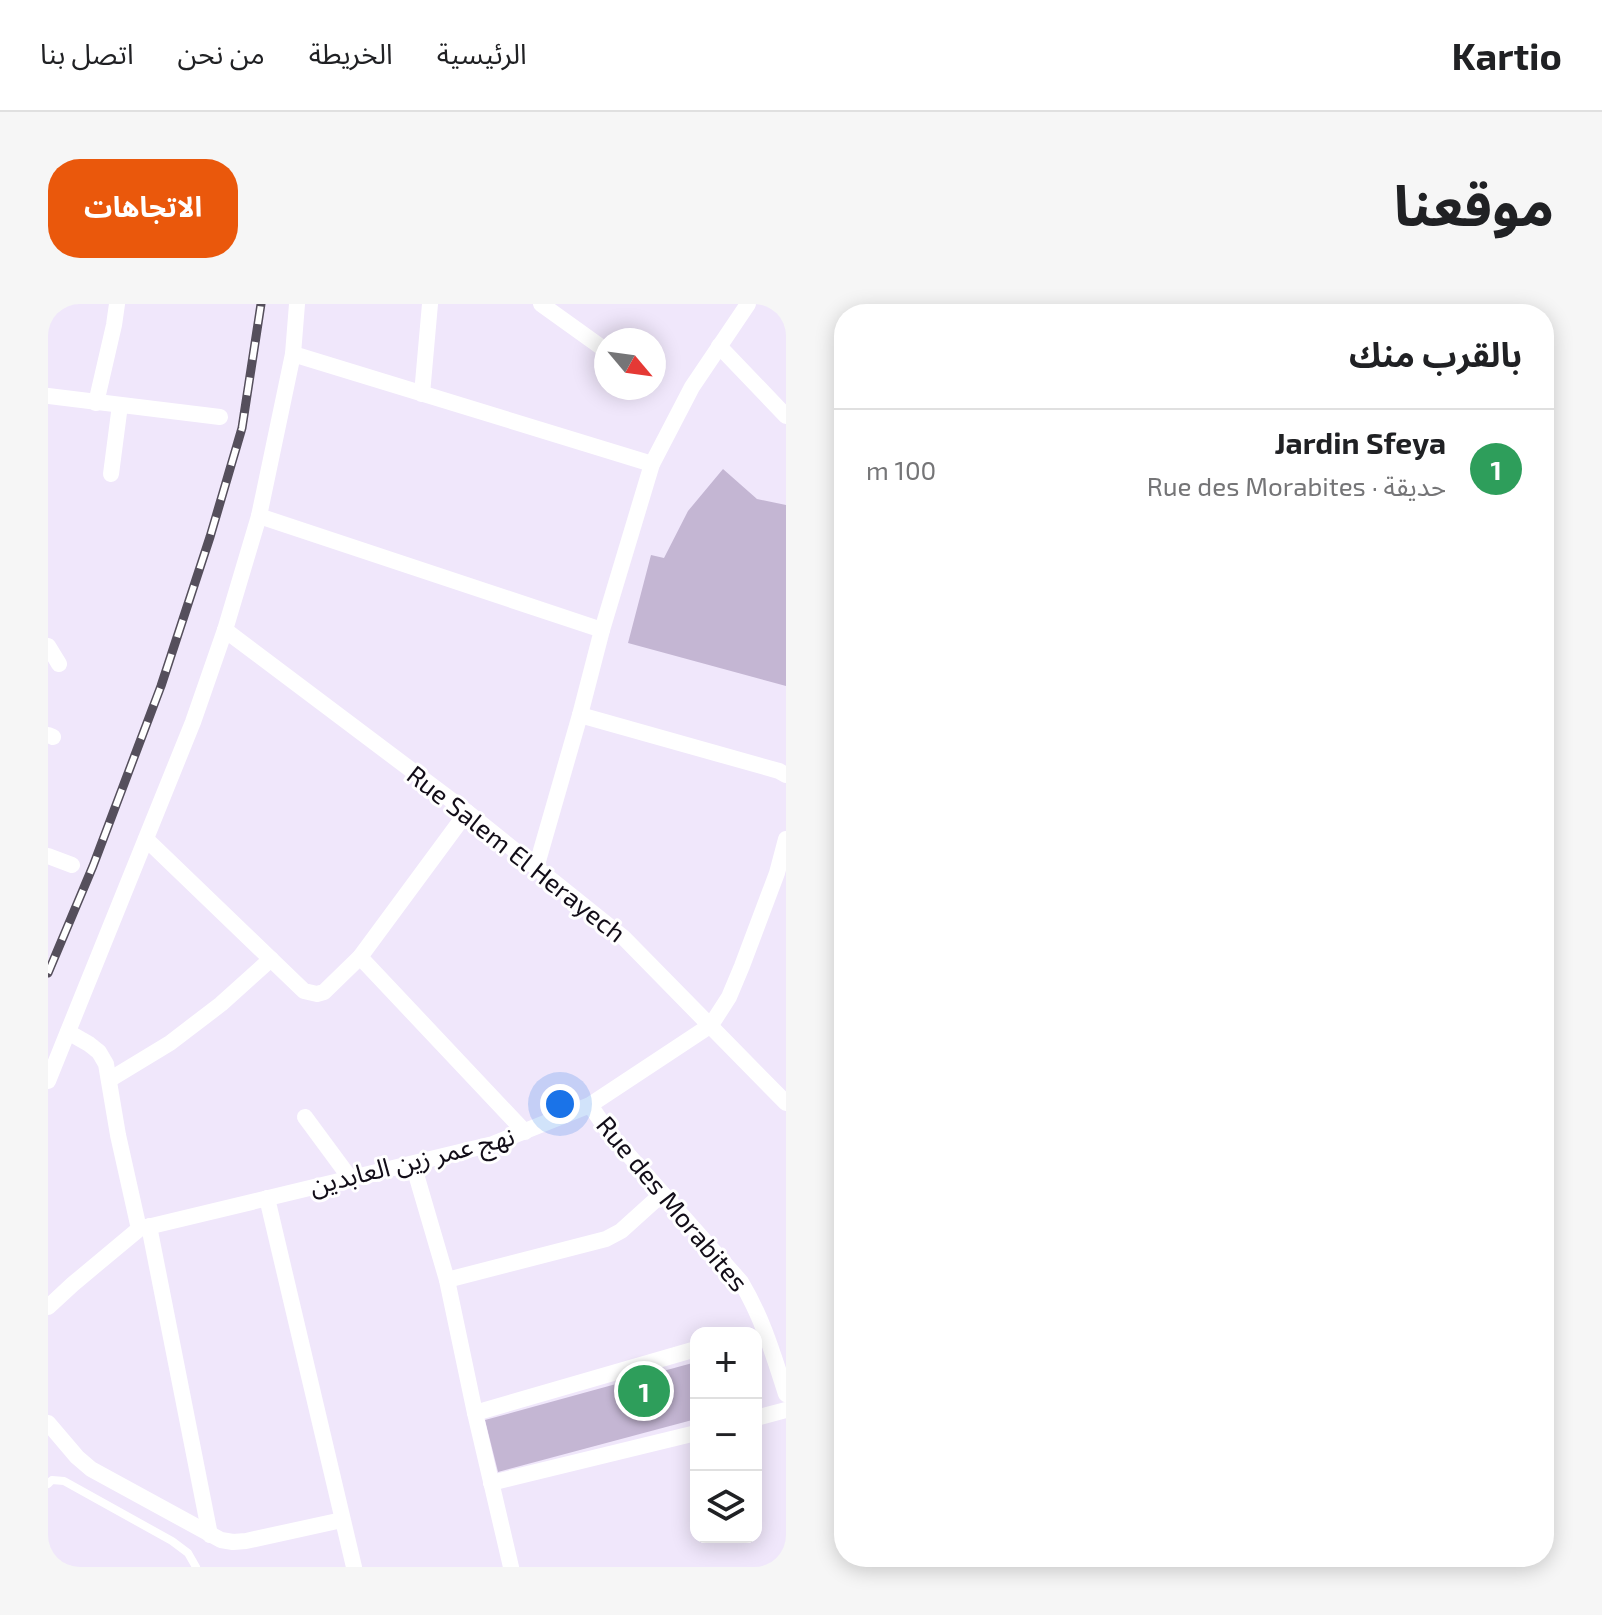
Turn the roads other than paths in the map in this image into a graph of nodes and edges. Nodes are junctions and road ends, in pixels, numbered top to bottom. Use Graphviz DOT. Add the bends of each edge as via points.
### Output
graph roads {
  1 [pos="117,304"];
  2 [pos="297,304"];
  3 [pos="430,304"];
  4 [pos="541,304"];
  5 [pos="748,304"];
  6 [pos="594,342"];
  7 [pos="719,346"];
  8 [pos="293,354"];
  9 [pos="422,394"];
  10 [pos="48,396"];
  11 [pos="96,403"];
  12 [pos="120,405"];
  13 [pos="786,416"];
  14 [pos="220,417"];
  15 [pos="652,464"];
  16 [pos="111,474"];
  17 [pos="259,516"];
  18 [pos="225,630"];
  19 [pos="602,630"];
  20 [pos="48,646"];
  21 [pos="59,664"];
  22 [pos="580,715"];
  23 [pos="783,773"];
  24 [pos="467,812"];
  25 [pos="146,839"];
  26 [pos="786,839"];
  27 [pos="48,856"];
  28 [pos="72,865"];
  29 [pos="536,868"];
  30 [pos="782,876"];
  31 [pos="360,957"];
  32 [pos="271,959"];
  33 [pos="711,1025"];
  34 [pos="68,1032"];
  35 [pos="109,1080"];
  36 [pos="48,1081"];
  37 [pos="786,1103"];
  38 [pos="590,1105"];
  39 [pos="305,1117"];
  40 [pos="525,1132"];
  41 [pos="413,1164"];
  42 [pos="350,1178"];
  43 [pos="662,1194"];
  44 [pos="267,1198"];
  45 [pos="144,1228"];
  46 [pos="447,1280"];
  47 [pos="48,1307"];
  48 [pos="759,1327"];
  49 [pos="762,1336"];
  50 [pos="690,1351"];
  51 [pos="786,1394"];
  52 [pos="786,1410"];
  53 [pos="475,1413"];
  54 [pos="762,1416"];
  55 [pos="48,1423"];
  56 [pos="690,1434"];
  57 [pos="491,1483"];
  58 [pos="48,1484"];
  59 [pos="342,1520"];
  60 [pos="210,1535"];
  61 [pos="196,1567"];
  62 [pos="354,1567"];
  63 [pos="511,1567"];
  1 -- 11 [label="street"];
  2 -- 8 [label="street"];
  3 -- 9 [label="street"];
  4 -- 6 [label="street"];
  5 -- 7 [label="street"];
  7 -- 13 [label="street"];
  7 -- 15 [label="street"];
  8 -- 9 [label="street"];
  8 -- 17 [label="street"];
  9 -- 15 [label="street"];
  10 -- 11 [label="street"];
  11 -- 12 [label="street"];
  12 -- 14 [label="street"];
  12 -- 16 [label="street"];
  15 -- 19 [label="street"];
  17 -- 18 [label="street"];
  17 -- 19 [label="street"];
  18 -- 24 [label="street, Rue Salem El Herayech"];
  18 -- 25 [label="street"];
  19 -- 22 [label="street"];
  20 -- 21 [label="street"];
  22 -- 23 [label="street"];
  22 -- 29 [label="street"];
  24 -- 29 [label="street, Rue Salem El Herayech"];
  24 -- 31 [label="street"];
  25 -- 32 [label="street"];
  25 -- 34 [label="street"];
  26 -- 30 [label="street, نهج عمر زين العابدين"];
  27 -- 28 [label="street"];
  29 -- 33 [label="street, Rue Salem El Herayech" via="624,938"];
  30 -- 33 [label="street, نهج عمر زين العابدين" via="729,997"];
  31 -- 32 [label="street" via="317,994 304,991"];
  31 -- 40 [label="street"];
  32 -- 35 [label="street" via="170,1043"];
  33 -- 37 [label="street, Rue Salem El Herayech"];
  33 -- 38 [label="street, نهج عمر زين العابدين"];
  34 -- 35 [label="street" via="99,1052"];
  34 -- 36 [label="street"];
  35 -- 45 [label="street"];
  38 -- 40 [label="street, نهج عمر زين العابدين"];
  38 -- 43 [label="street, Rue des Morabites"];
  39 -- 42 [label="street"];
  40 -- 41 [label="street, نهج عمر زين العابدين"];
  41 -- 42 [label="street, نهج عمر زين العابدين"];
  41 -- 46 [label="street"];
  42 -- 44 [label="street, نهج عمر زين العابدين"];
  43 -- 46 [label="street" via="606,1239"];
  43 -- 48 [label="street, Rue des Morabites" via="741,1282 755,1305"];
  44 -- 45 [label="street, نهج عمر زين العابدين"];
  44 -- 59 [label="street"];
  45 -- 47 [label="street"];
  45 -- 60 [label="street"];
  46 -- 53 [label="street"];
  49 -- 51 [label="street, Rue des Morabites"];
  50 -- 53 [label="street"];
  52 -- 54 [label="street"];
  53 -- 57 [label="street"];
  55 -- 60 [label="street" via="91,1469"];
  56 -- 57 [label="street"];
  57 -- 63 [label="street"];
  58 -- 61 [label="lane" via="64,1481 172,1541"];
  59 -- 60 [label="street" via="246,1541"];
  59 -- 62 [label="street"];
}
